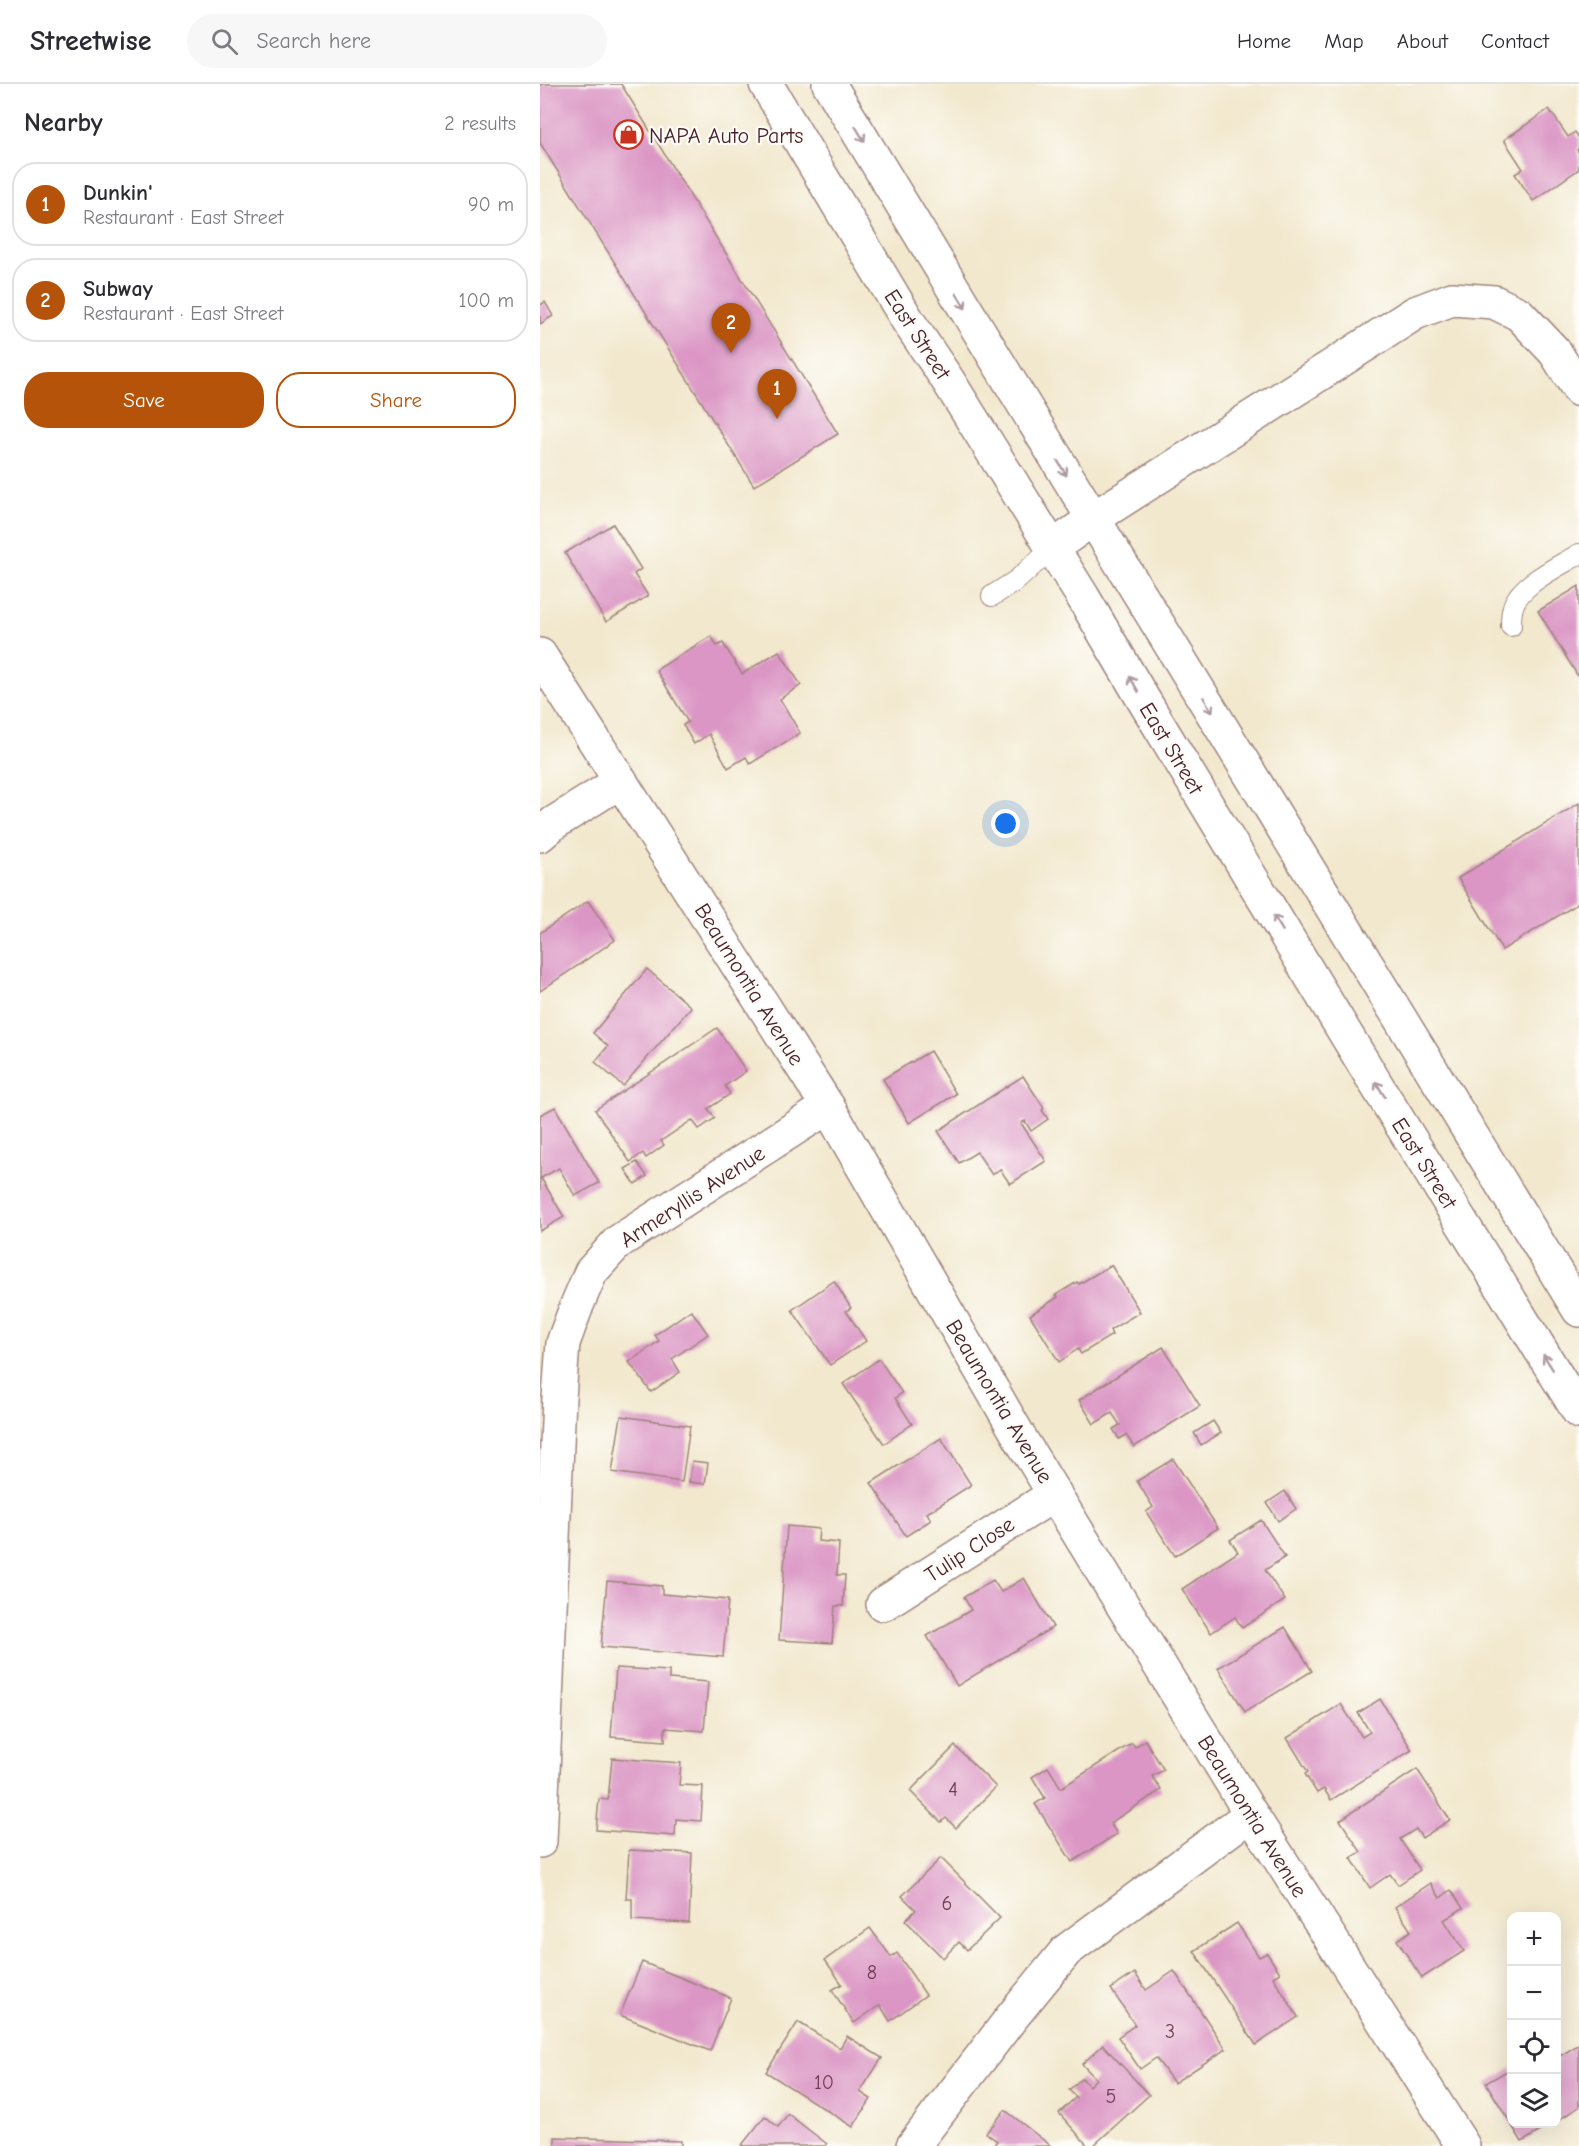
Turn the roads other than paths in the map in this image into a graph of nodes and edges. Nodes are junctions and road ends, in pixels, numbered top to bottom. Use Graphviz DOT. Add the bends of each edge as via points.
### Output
graph roads {
  1 [pos="766,84"];
  2 [pos="830,84"];
  3 [pos="1579,390"];
  4 [pos="1094,518"];
  5 [pos="1052,548"];
  6 [pos="1579,554"];
  7 [pos="992,596"];
  8 [pos="1511,626"];
  9 [pos="540,655"];
  10 [pos="621,780"];
  11 [pos="540,835"];
  12 [pos="828,1107"];
  13 [pos="1579,1310"];
  14 [pos="1579,1412"];
  15 [pos="1055,1494"];
  16 [pos="883,1604"];
  17 [pos="1251,1814"];
  18 [pos="540,1840"];
  19 [pos="913,2146"];
  20 [pos="1463,2146"];
  1 -- 5 [label="street, East Street" via="908,321"];
  2 -- 4 [label="street, one-way"];
  3 -- 4 [label="street" via="1555,352 1519,314 1494,302 1452,299 1414,313"];
  4 -- 5 [label="street"];
  4 -- 13 [label="street, one-way"];
  5 -- 7 [label="lane" via="1017,580"];
  14 -- 5 [label="street, East Street, one-way"];
  6 -- 8 [label="lane" via="1521,593 1513,606"];
  9 -- 10 [label="street, Beaumontia Avenue"];
  10 -- 11 [label="street"];
  10 -- 12 [label="street, Beaumontia Avenue"];
  12 -- 15 [label="street, Beaumontia Avenue"];
  12 -- 18 [label="street, Armeryllis Avenue" via="618,1242 591,1272 577,1305 563,1343 561,1365"];
  15 -- 16 [label="street, Tulip Close"];
  15 -- 17 [label="street, Beaumontia Avenue"];
  17 -- 19 [label="street" via="1066,1951"];
  17 -- 20 [label="street, Beaumontia Avenue"];
}
